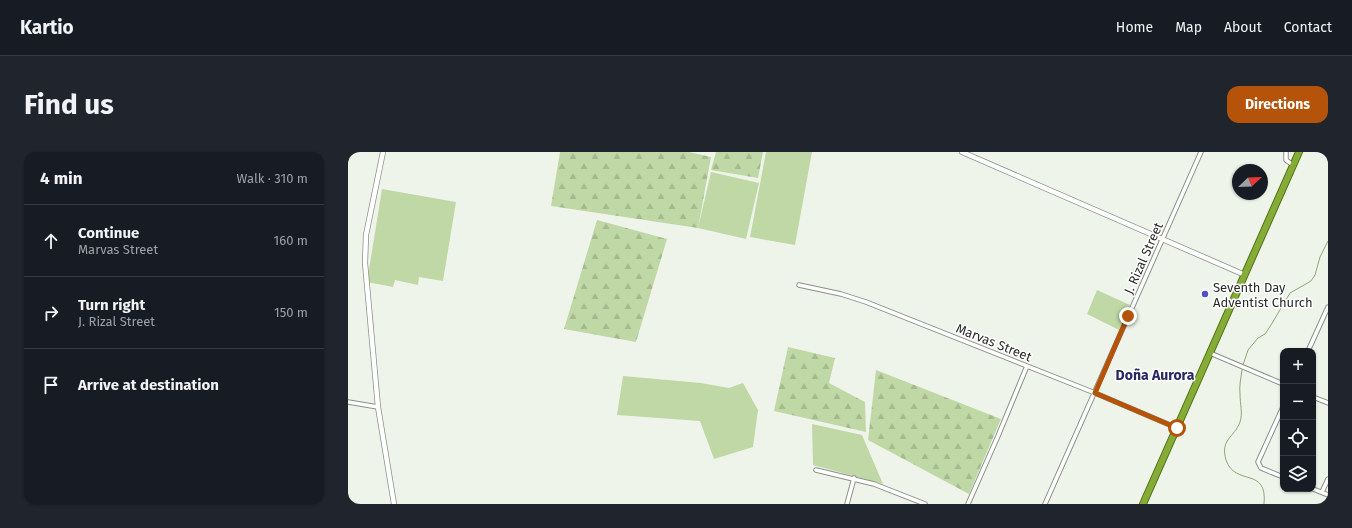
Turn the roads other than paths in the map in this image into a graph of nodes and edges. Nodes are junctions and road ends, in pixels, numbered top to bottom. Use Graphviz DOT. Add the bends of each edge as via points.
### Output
graph roads {
  1 [pos="383,152"];
  2 [pos="962,152"];
  3 [pos="1201,152"];
  4 [pos="1286,152"];
  5 [pos="1299,152"];
  6 [pos="1293,165"];
  7 [pos="1162,239"];
  8 [pos="1245,275"];
  9 [pos="799,285"];
  10 [pos="1328,310"];
  11 [pos="1309,348"];
  12 [pos="1210,353"];
  13 [pos="1027,366"];
  14 [pos="1280,383"];
  15 [pos="1095,393"];
  16 [pos="1316,398"];
  17 [pos="348,402"];
  18 [pos="1328,403"];
  19 [pos="378,407"];
  20 [pos="1280,414"];
  21 [pos="1177,428"];
  22 [pos="816,470"];
  23 [pos="1280,476"];
  24 [pos="854,478"];
  25 [pos="1328,479"];
  26 [pos="1316,490"];
  27 [pos="1322,492"];
  28 [pos="1328,495"];
  29 [pos="394,504"];
  30 [pos="847,504"];
  31 [pos="925,504"];
  32 [pos="968,504"];
  33 [pos="1045,504"];
  34 [pos="1143,504"];
  1 -- 19 [label="street" via="366,235 365,263"];
  2 -- 7 [label="street"];
  3 -- 7 [label="street, J. Rizal Street"];
  4 -- 6 [label="street" via="1286,160"];
  5 -- 6 [label="highway"];
  6 -- 8 [label="highway"];
  7 -- 8 [label="street"];
  7 -- 15 [label="street, J. Rizal Street"];
  8 -- 12 [label="highway"];
  9 -- 13 [label="street, Marvas Street" via="854,297"];
  10 -- 11 [label="street"];
  12 -- 14 [label="street"];
  12 -- 21 [label="highway"];
  13 -- 15 [label="street, Marvas Street"];
  13 -- 32 [label="street"];
  15 -- 21 [label="street, Marvas Street"];
  15 -- 33 [label="street, J. Rizal Street"];
  16 -- 18 [label="street"];
  17 -- 19 [label="street"];
  19 -- 29 [label="street"];
  20 -- 23 [label="street" via="1258,462 1261,468"];
  21 -- 34 [label="highway"];
  22 -- 24 [label="street"];
  24 -- 30 [label="street"];
  24 -- 31 [label="street"];
  25 -- 27 [label="street"];
  26 -- 27 [label="street"];
  27 -- 28 [label="street"];
}
